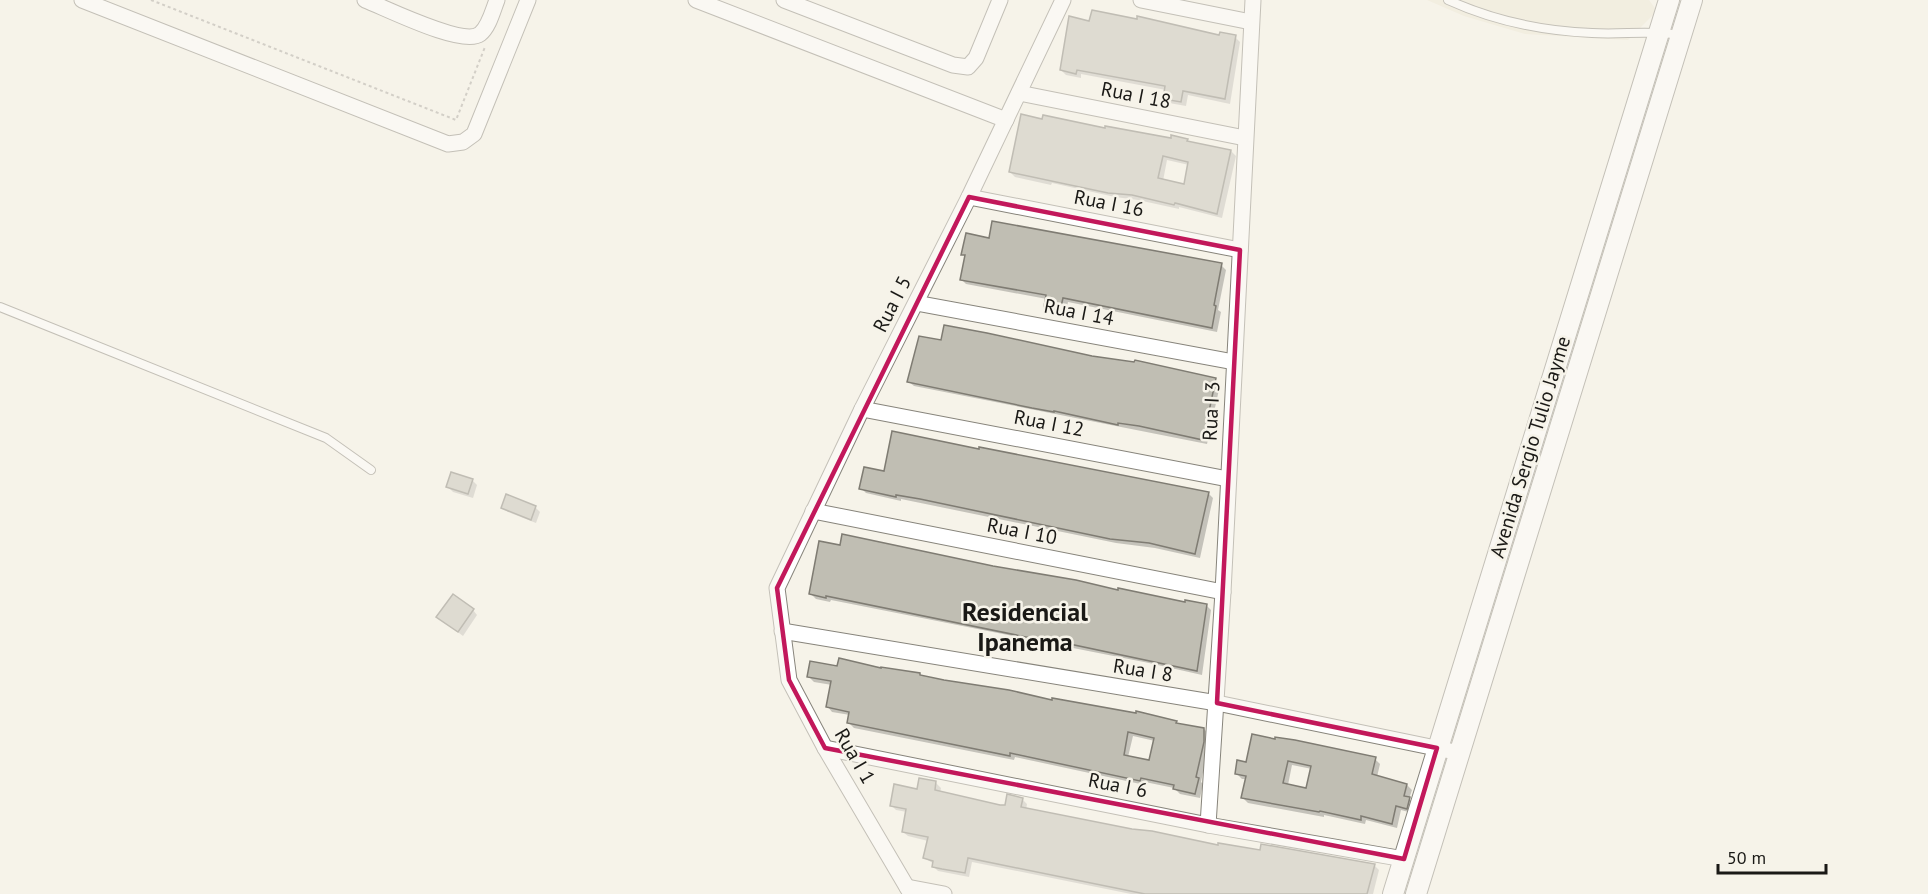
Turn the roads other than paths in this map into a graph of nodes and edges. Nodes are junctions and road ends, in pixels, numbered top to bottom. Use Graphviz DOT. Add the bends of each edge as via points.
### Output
graph roads {
  1 [pos="82,0"];
  2 [pos="365,0"];
  3 [pos="393,0"];
  4 [pos="497,0"];
  5 [pos="528,0"];
  6 [pos="696,0"];
  7 [pos="784,0"];
  8 [pos="1000,0"];
  9 [pos="1063,0"];
  10 [pos="1141,0"];
  11 [pos="1252,0"];
  12 [pos="1448,0"];
  13 [pos="1669,0"];
  14 [pos="1692,0"];
  15 [pos="406,16"];
  16 [pos="1251,22"];
  17 [pos="1659,32"];
  18 [pos="1681,36"];
  19 [pos="1019,93"];
  20 [pos="1006,120"];
  21 [pos="1245,138"];
  22 [pos="969,197"];
  23 [pos="1240,250"];
  24 [pos="916,303"];
  25 [pos="0,307"];
  26 [pos="1234,363"];
  27 [pos="862,409"];
  28 [pos="371,470"];
  29 [pos="1228,479"];
  30 [pos="813,511"];
  31 [pos="1223,592"];
  32 [pos="782,631"];
  33 [pos="1217,704"];
  34 [pos="825,748"];
  35 [pos="1437,748"];
  36 [pos="1460,753"];
  37 [pos="1208,825"];
  38 [pos="1404,859"];
  39 [pos="909,891"];
  40 [pos="944,894"];
  41 [pos="1393,894"];
  42 [pos="1416,894"];
  1 -- 5 [label="street" via="441,142 456,144 474,134"];
  2 -- 15 [label="street"];
  3 -- 15 [label="street"];
  4 -- 15 [label="street" via="485,28 473,37 448,34"];
  6 -- 20 [label="street"];
  7 -- 8 [label="street" via="953,65 968,67 976,58"];
  9 -- 19 [label="street, Rua I 5"];
  10 -- 16 [label="street"];
  11 -- 16 [label="street, Rua I 3"];
  12 -- 17 [label="lane" via="1472,11 1532,27 1592,33"];
  13 -- 17 [label="street, Avenida Sergio Tulio Jayme"];
  14 -- 18 [label="street, Avenida Sergio Tulio Jayme"];
  16 -- 21 [label="street, Rua I 3"];
  17 -- 18 [label="lane"];
  17 -- 35 [label="street, Avenida Sergio Tulio Jayme"];
  18 -- 36 [label="street, Avenida Sergio Tulio Jayme"];
  19 -- 20 [label="street, Rua I 5"];
  19 -- 21 [label="street, Rua I 18"];
  20 -- 22 [label="street, Rua I 5"];
  21 -- 23 [label="street, Rua I 3"];
  22 -- 23 [label="street, Rua I 16"];
  22 -- 24 [label="street, Rua I 5"];
  23 -- 26 [label="street, Rua I 3"];
  24 -- 26 [label="street, Rua I 14"];
  24 -- 27 [label="street, Rua I 5"];
  25 -- 28 [label="lane" via="326,438"];
  26 -- 29 [label="street, Rua I 3"];
  27 -- 29 [label="street, Rua I 12"];
  27 -- 30 [label="street, Rua I 5"];
  29 -- 31 [label="street, Rua I 3"];
  30 -- 31 [label="street, Rua I 10"];
  30 -- 32 [label="street, Rua I 5" via="777,588"];
  31 -- 33 [label="street, Rua I 3"];
  32 -- 33 [label="street, Rua I 8"];
  32 -- 34 [label="street, Rua I 1" via="789,680"];
  33 -- 35 [label="street, Rua I 8"];
  33 -- 37 [label="street, Rua I 3"];
  34 -- 37 [label="street, Rua I 6"];
  34 -- 39 [label="street, Rua I 1"];
  35 -- 36 [label="street, Rua I 8"];
  35 -- 38 [label="street, Avenida Sergio Tulio Jayme"];
  36 -- 42 [label="street, Avenida Sergio Tulio Jayme"];
  37 -- 38 [label="street, Rua I 6"];
  38 -- 41 [label="street, Avenida Sergio Tulio Jayme"];
  39 -- 40 [label="street"];
}
